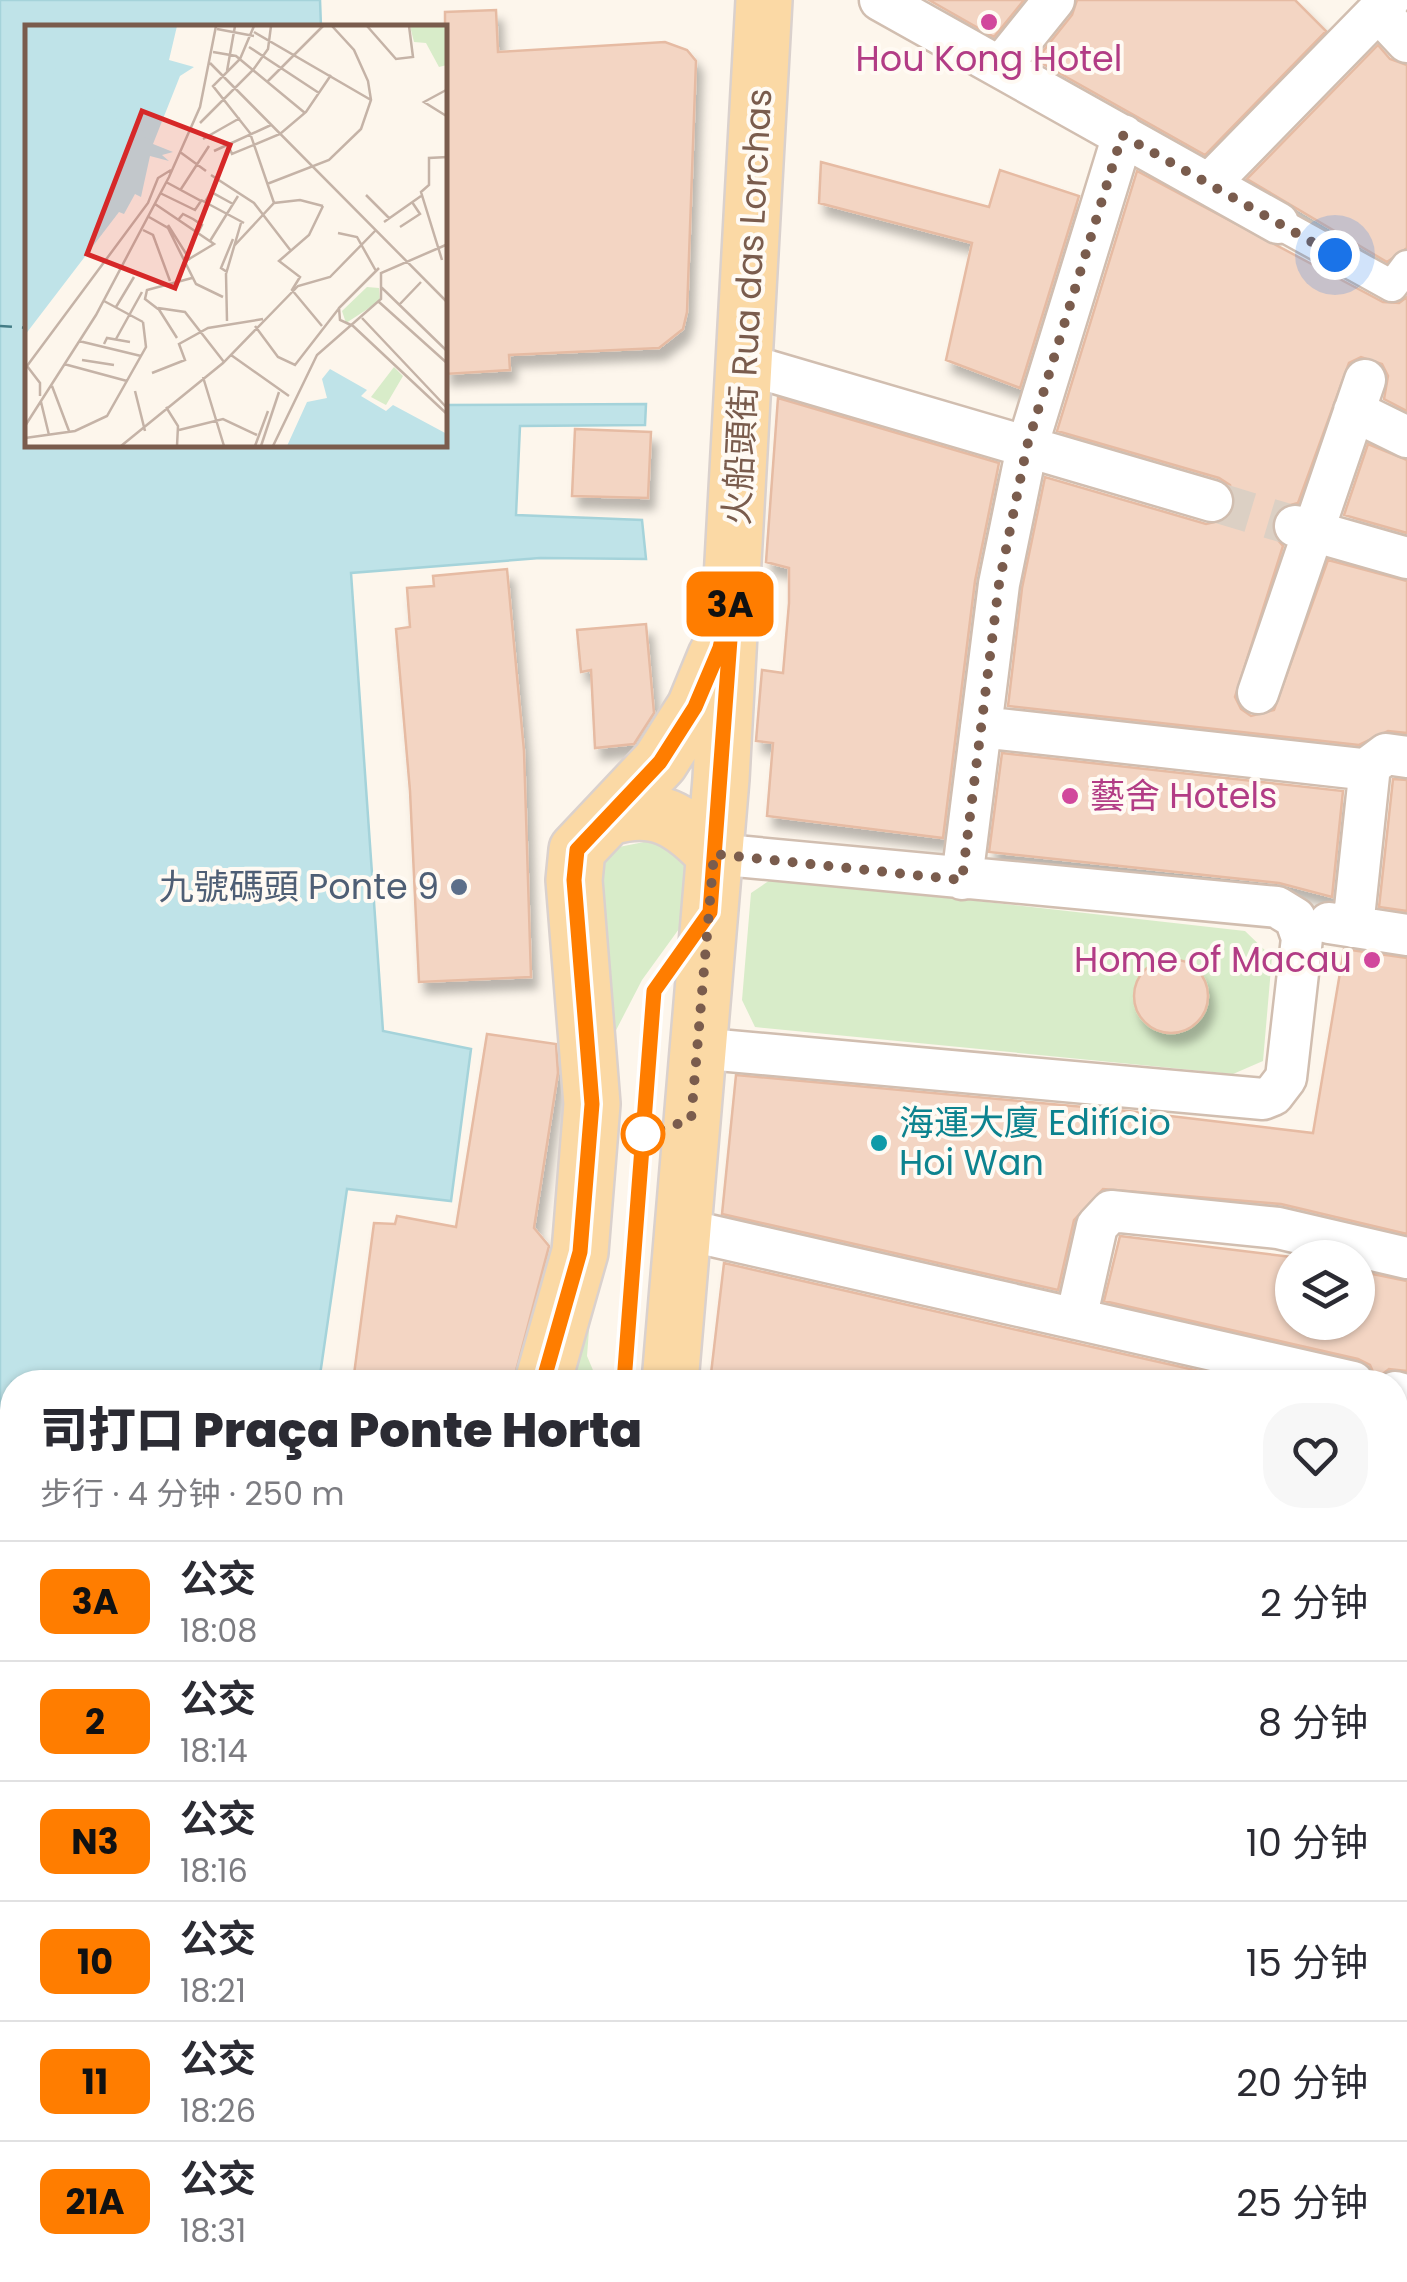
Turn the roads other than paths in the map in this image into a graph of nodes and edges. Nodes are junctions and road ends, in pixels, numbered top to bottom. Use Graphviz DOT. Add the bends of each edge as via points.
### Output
graph roads {
  1 [pos="764,0"];
  2 [pos="880,0"];
  3 [pos="1054,0"];
  4 [pos="1378,4"];
  5 [pos="1407,42"];
  6 [pos="1000,67"];
  7 [pos="1122,135"];
  8 [pos="1209,184"];
  9 [pos="1278,223"];
  10 [pos="1400,276"];
  11 [pos="745,364"];
  12 [pos="1407,437"];
  13 [pos="1027,446"];
  14 [pos="1212,502"];
  15 [pos="1304,529"];
  16 [pos="1407,558"];
  17 [pos="734,585"];
  18 [pos="1258,693"];
  19 [pos="981,727"];
  20 [pos="1388,764"];
  21 [pos="610,818"];
  22 [pos="714,854"];
  23 [pos="962,880"];
  24 [pos="1296,918"];
  25 [pos="1353,926"];
  26 [pos="1407,935"];
  27 [pos="696,1048"];
  28 [pos="682,1229"];
  29 [pos="1407,1258"];
  30 [pos="1076,1320"];
  31 [pos="546,1370"];
  32 [pos="671,1370"];
  33 [pos="1299,1370"];
  1 -- 11 [label="main road, 火船頭街 Rua das Lorchas"];
  2 -- 6 [label="street"];
  3 -- 6 [label="street"];
  4 -- 5 [label="street"];
  4 -- 8 [label="street"];
  6 -- 7 [label="street"];
  7 -- 8 [label="street"];
  7 -- 13 [label="street"];
  8 -- 9 [label="street"];
  9 -- 10 [label="street"];
  11 -- 13 [label="street"];
  11 -- 17 [label="main road, 火船頭街 Rua das Lorchas"];
  12 -- 15 [label="street" via="1359,396"];
  13 -- 14 [label="street"];
  13 -- 19 [label="street" via="999,584"];
  15 -- 16 [label="street"];
  15 -- 18 [label="street"];
  17 -- 21 [label="main road" via="720,648 695,707 660,762"];
  17 -- 22 [label="main road, 火船頭街 Rua das Lorchas"];
  19 -- 20 [label="street"];
  19 -- 23 [label="street"];
  20 -- 25 [label="street"];
  21 -- 22 [label="main road" via="632,810 676,818"];
  21 -- 31 [label="main road" via="577,850 592,1104 580,1252"];
  22 -- 23 [label="street"];
  22 -- 27 [label="main road, 火船頭街 Rua das Lorchas"];
  23 -- 24 [label="street" via="1278,907"];
  24 -- 25 [label="street"];
  24 -- 27 [label="street" via="1302,938 1286,1078 1263,1100"];
  25 -- 26 [label="street"];
  27 -- 28 [label="main road, 火船頭街 Rua das Lorchas"];
  28 -- 30 [label="street"];
  28 -- 32 [label="main road, 火船頭街 Rua das Lorchas"];
  29 -- 30 [label="street" via="1278,1228 1111,1211 1098,1226"];
  30 -- 33 [label="street"];
}
